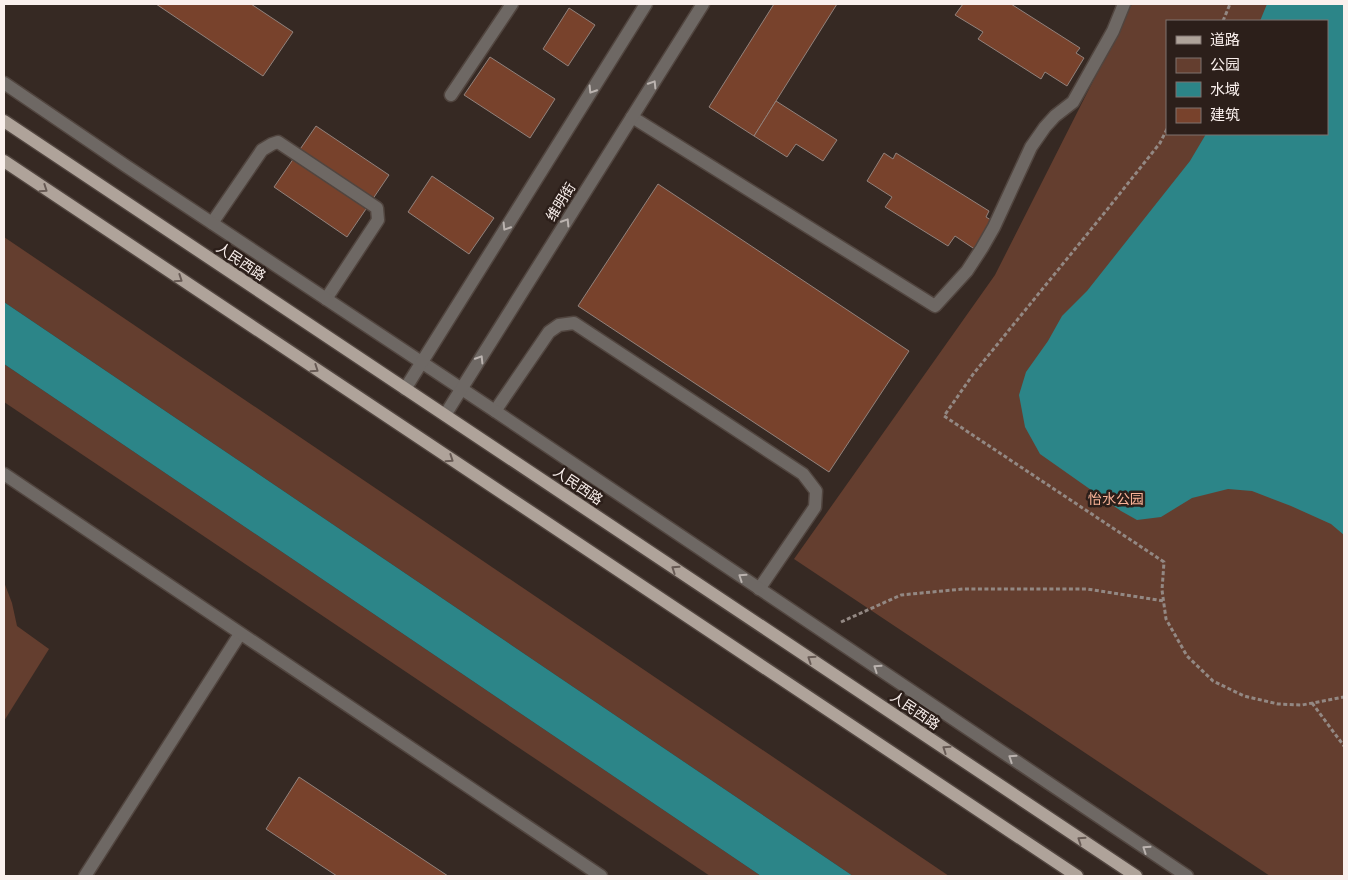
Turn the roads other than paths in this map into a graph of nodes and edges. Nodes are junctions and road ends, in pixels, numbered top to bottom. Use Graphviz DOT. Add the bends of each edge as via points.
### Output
graph roads {
  1 [pos="512,4"];
  2 [pos="646,4"];
  3 [pos="703,4"];
  4 [pos="1124,4"];
  5 [pos="4,83"];
  6 [pos="451,95"];
  7 [pos="632,117"];
  8 [pos="4,121"];
  9 [pos="4,161"];
  10 [pos="212,223"];
  11 [pos="326,299"];
  12 [pos="422,362"];
  13 [pos="462,388"];
  14 [pos="405,389"];
  15 [pos="495,411"];
  16 [pos="445,415"];
  17 [pos="4,474"];
  18 [pos="760,589"];
  19 [pos="240,634"];
  20 [pos="85,876"];
  21 [pos="602,876"];
  22 [pos="1077,876"];
  23 [pos="1136,876"];
  24 [pos="1187,876"];
  1 -- 6 [label="street"];
  2 -- 12 [label="street, one-way"];
  7 -- 3 [label="street, 维明街, one-way"];
  4 -- 7 [label="street" via="1113,32 1073,102 1055,116 1031,147 982,248 967,271 935,306"];
  5 -- 10 [label="street"];
  13 -- 7 [label="street, 维明街, one-way"];
  8 -- 14 [label="main road, 人民西路"];
  9 -- 22 [label="main road, one-way"];
  10 -- 11 [label="street"];
  10 -- 11 [label="street" via="262,150 278,142 295,153 377,208 378,220"];
  11 -- 12 [label="street"];
  12 -- 13 [label="street"];
  12 -- 14 [label="street"];
  13 -- 15 [label="street"];
  13 -- 16 [label="street, 维明街"];
  14 -- 16 [label="main road, 人民西路"];
  18 -- 15 [label="street, one-way"];
  15 -- 18 [label="street" via="549,332 560,325 574,323 803,474 816,491 815,507"];
  23 -- 16 [label="main road, 人民西路, one-way"];
  17 -- 19 [label="street"];
  24 -- 18 [label="street, one-way"];
  19 -- 20 [label="street"];
  19 -- 21 [label="street"];
}
